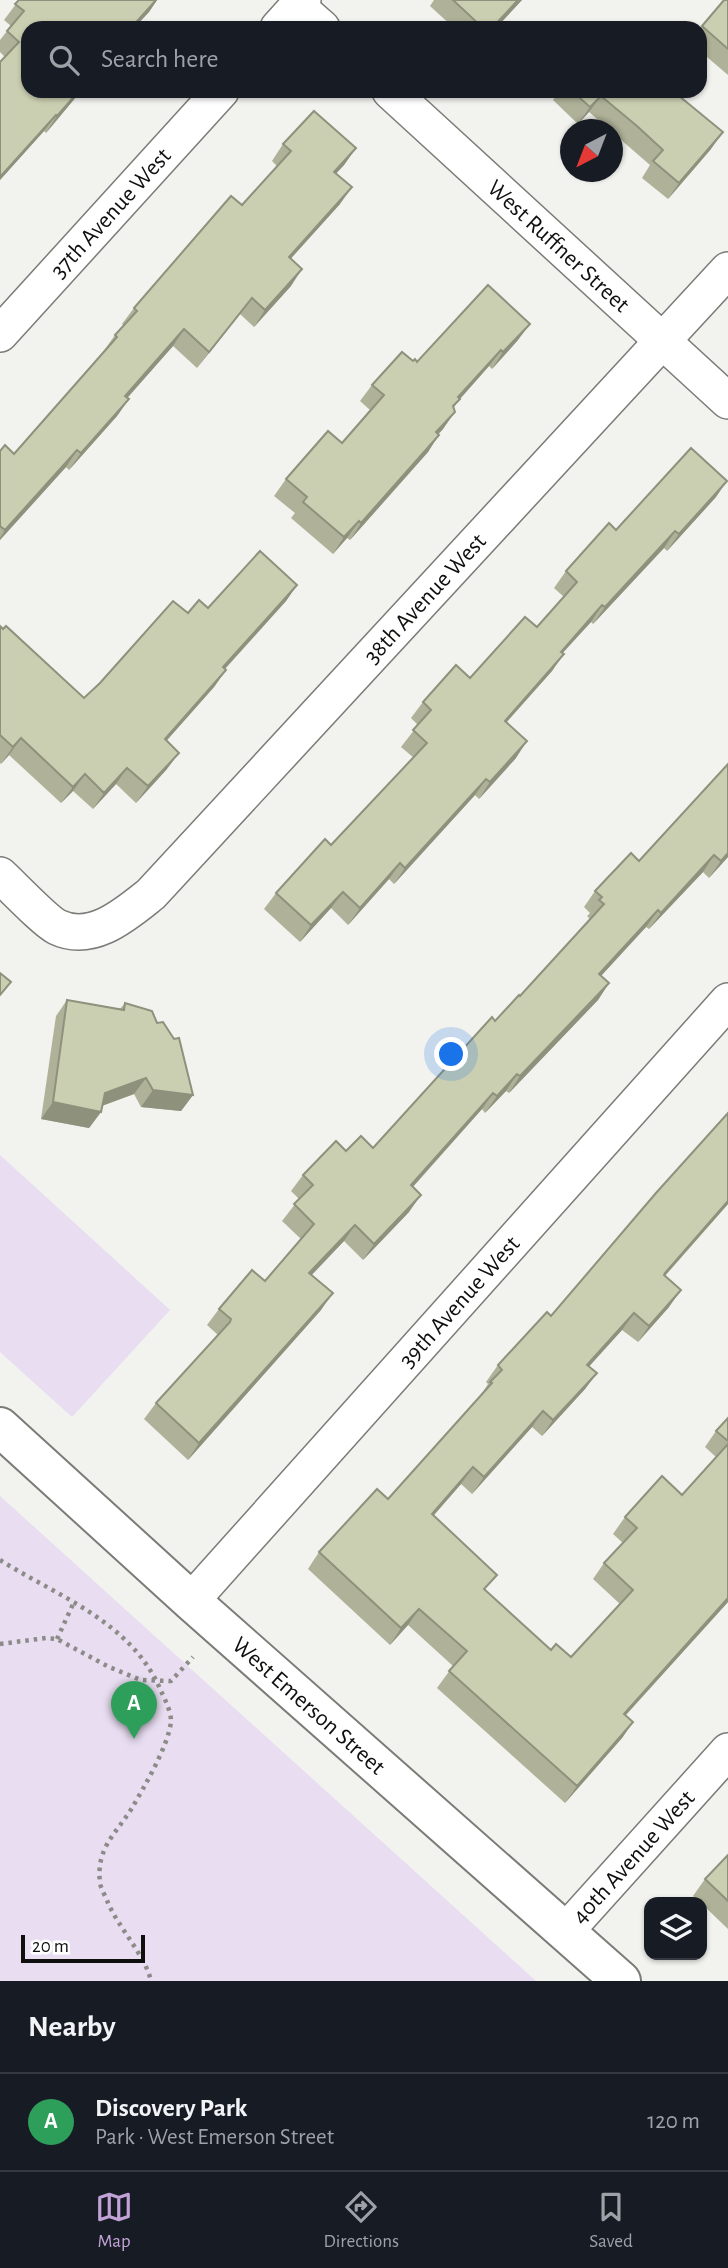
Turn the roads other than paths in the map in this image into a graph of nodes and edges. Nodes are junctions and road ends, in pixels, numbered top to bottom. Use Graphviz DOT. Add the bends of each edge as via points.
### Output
graph roads {
  1 [pos="215,98"];
  2 [pos="398,98"];
  3 [pos="728,270"];
  4 [pos="0,334"];
  5 [pos="664,342"];
  6 [pos="728,401"];
  7 [pos="0,875"];
  8 [pos="728,1001"];
  9 [pos="0,1427"];
  10 [pos="191,1601"];
  11 [pos="728,1751"];
  12 [pos="566,1931"];
  13 [pos="621,1981"];
  1 -- 4 [label="street, 37th Avenue West"];
  2 -- 5 [label="street, West Ruffner Street"];
  3 -- 5 [label="street, 38th Avenue West"];
  5 -- 6 [label="street, West Ruffner Street"];
  5 -- 7 [label="street, 38th Avenue West" via="151,894 116,921 84,932 57,927"];
  8 -- 10 [label="street, 39th Avenue West"];
  9 -- 10 [label="street, West Emerson Street"];
  10 -- 12 [label="street, West Emerson Street"];
  11 -- 12 [label="street, 40th Avenue West"];
  12 -- 13 [label="street, West Emerson Street"];
}
